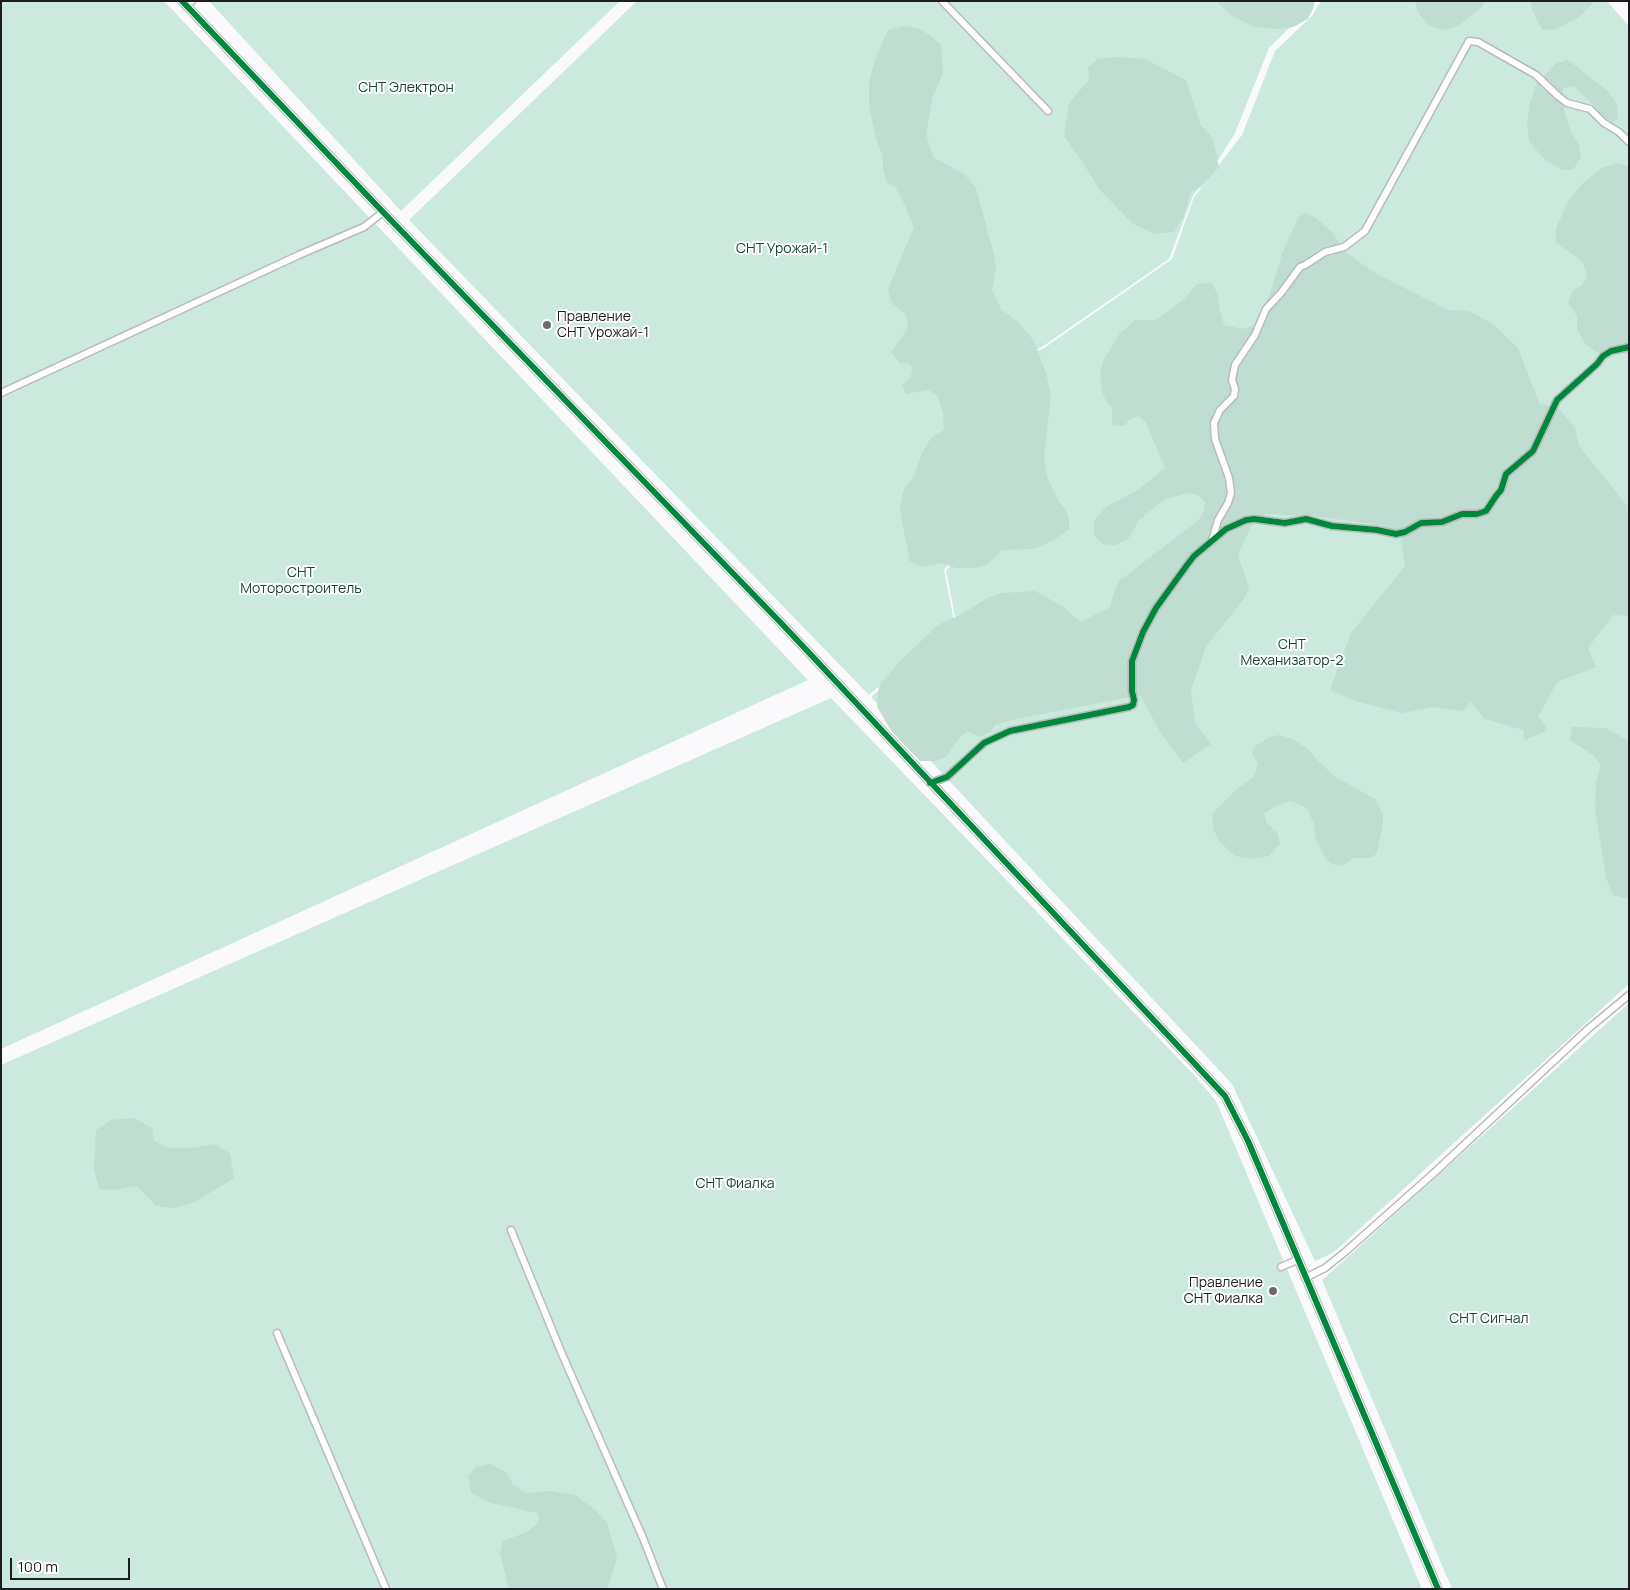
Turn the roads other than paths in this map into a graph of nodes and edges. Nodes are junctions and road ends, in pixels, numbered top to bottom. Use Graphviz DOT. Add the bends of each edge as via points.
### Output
graph roads {
  1 [pos="942,1"];
  2 [pos="186,3"];
  3 [pos="1048,112"];
  4 [pos="1629,142"];
  5 [pos="383,212"];
  6 [pos="1629,346"];
  7 [pos="1,393"];
  8 [pos="1212,541"];
  9 [pos="930,783"];
  10 [pos="1629,995"];
  11 [pos="510,1230"];
  12 [pos="1297,1260"];
  13 [pos="1281,1267"];
  14 [pos="1305,1278"];
  15 [pos="278,1333"];
  16 [pos="386,1589"];
  17 [pos="663,1589"];
  18 [pos="1438,1589"];
  1 -- 3 [label="street"];
  2 -- 5 [label="street"];
  4 -- 8 [label="street" via="1590,109 1568,103 1536,75 1478,42 1469,41 1365,231 1344,247 1325,252 1300,267 1266,309 1256,335 1234,365 1234,396 1220,410 1214,423 1215,439 1229,478 1230,493"];
  5 -- 7 [label="street" via="364,226"];
  5 -- 9 [label="street" via="782,624"];
  6 -- 8 [label="street" via="1603,356 1557,400 1533,451 1506,474 1501,490 1483,513 1421,523 1396,534 1332,526 1306,519 1285,523 1254,519 1226,529"];
  8 -- 9 [label="street" via="1177,577 1143,632 1132,661 1133,705 1010,732 984,743 947,777"];
  9 -- 12 [label="street" via="1225,1096 1248,1141"];
  10 -- 14 [label="street" via="1345,1252 1325,1268"];
  11 -- 17 [label="street"];
  12 -- 13 [label="street"];
  12 -- 14 [label="street"];
  14 -- 18 [label="street"];
  15 -- 16 [label="street"];
}
